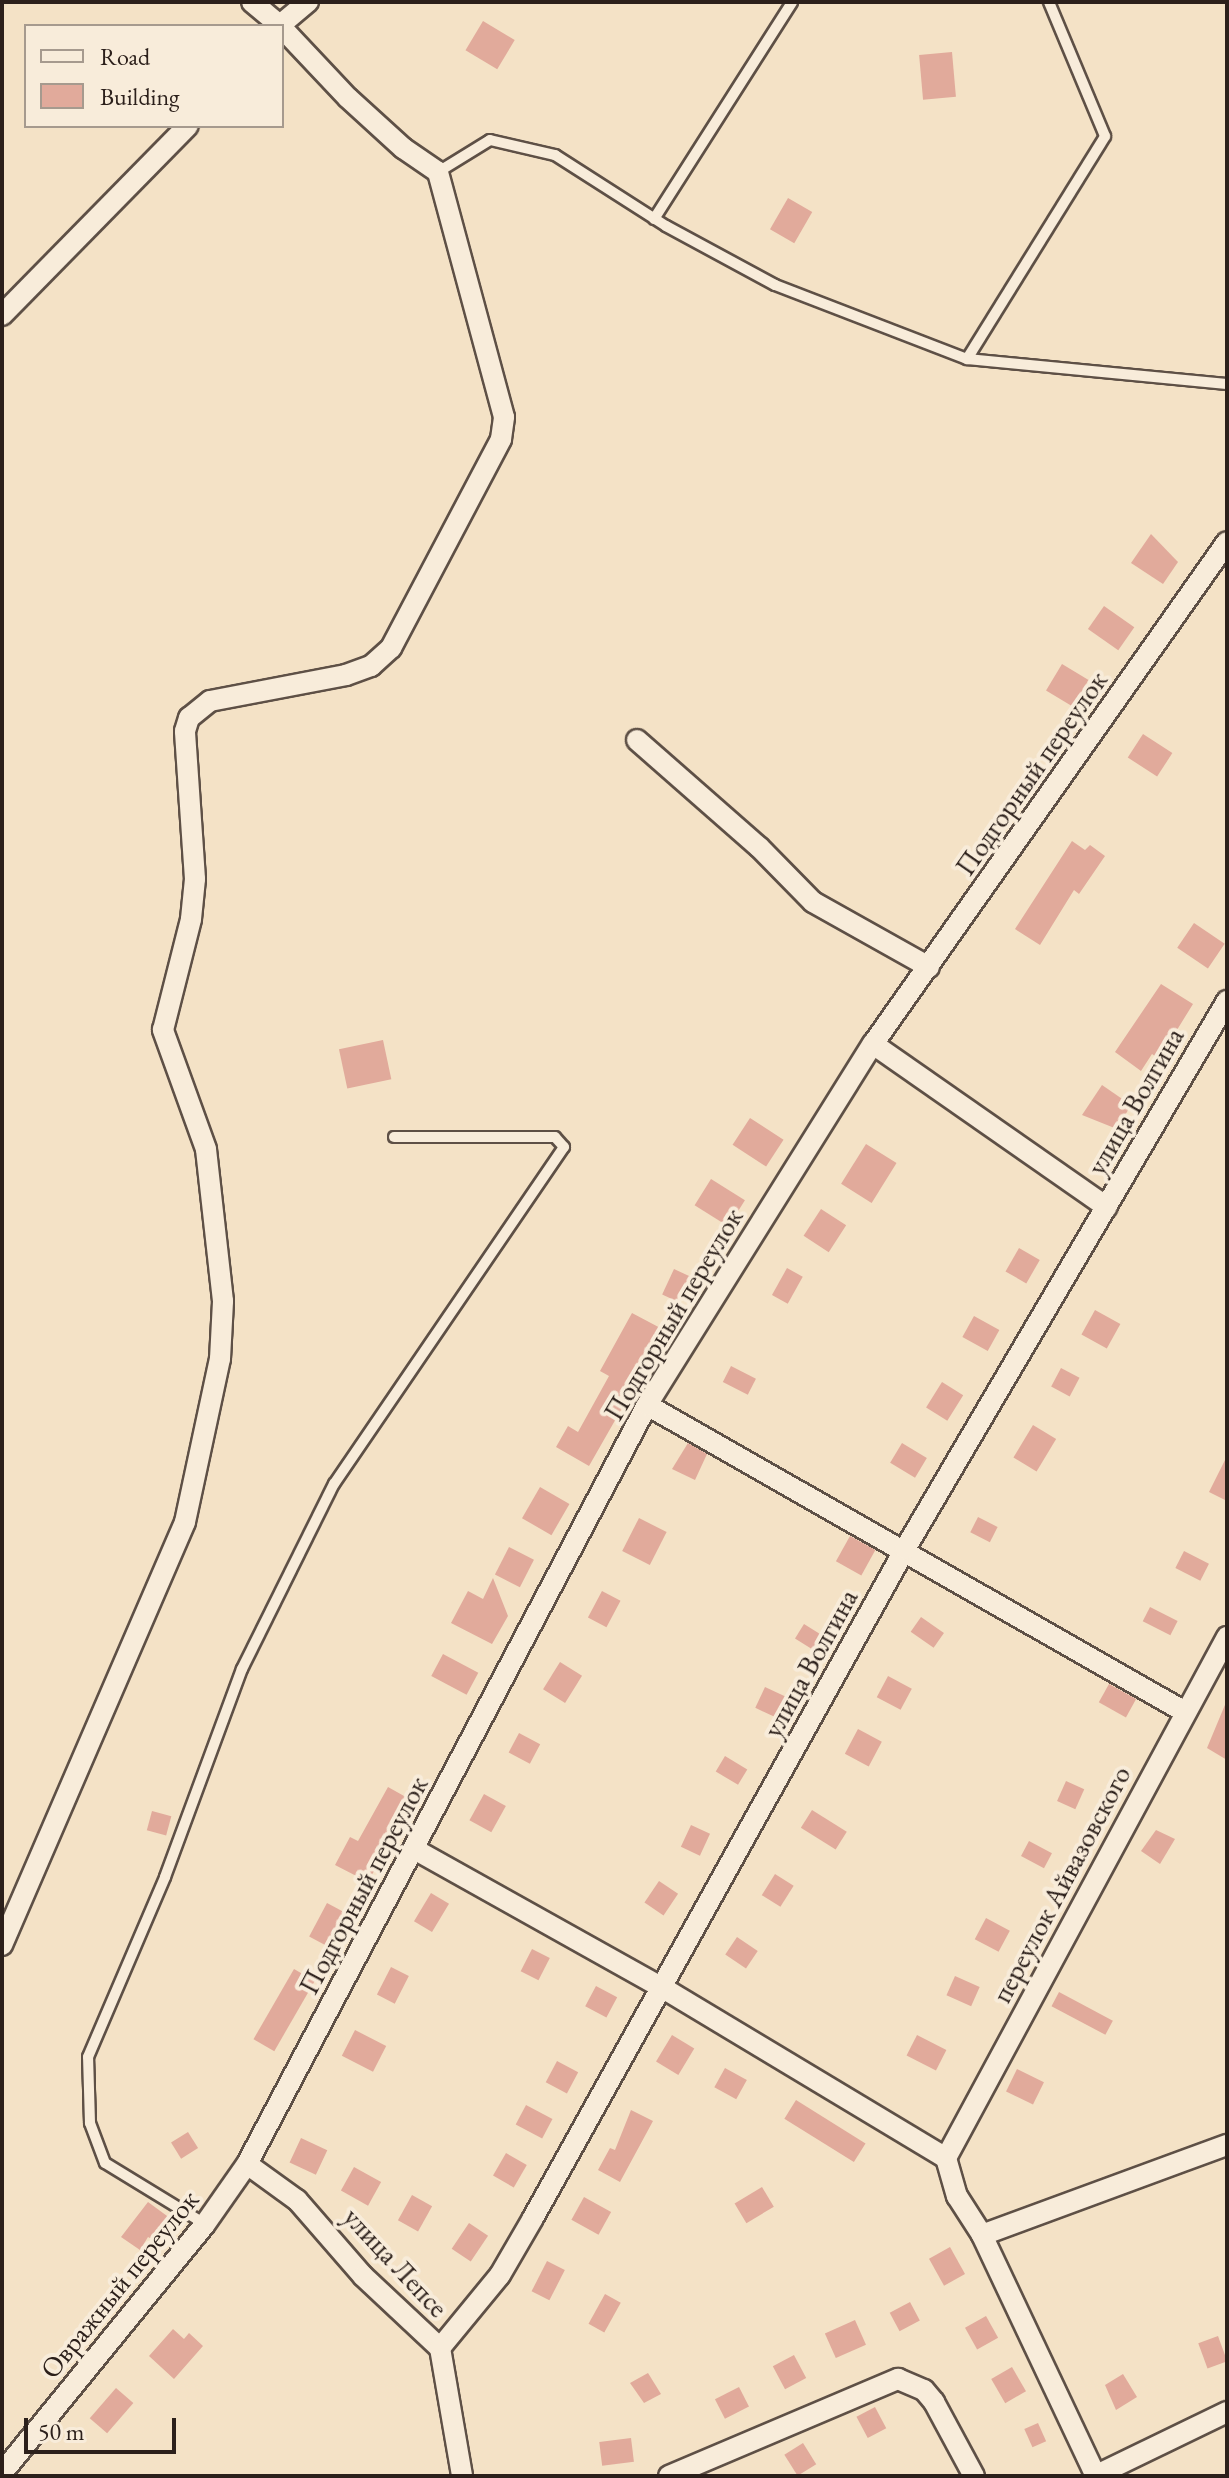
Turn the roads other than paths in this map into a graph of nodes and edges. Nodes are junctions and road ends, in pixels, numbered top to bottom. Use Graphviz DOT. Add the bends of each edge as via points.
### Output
graph roads {
  1 [pos="252,2"];
  2 [pos="308,2"];
  3 [pos="792,2"];
  4 [pos="1049,2"];
  5 [pos="278,24"];
  6 [pos="282,24"];
  7 [pos="284,30"];
  8 [pos="186,128"];
  9 [pos="438,172"];
  10 [pos="654,219"];
  11 [pos="2,315"];
  12 [pos="967,359"];
  13 [pos="1227,384"];
  14 [pos="1227,542"];
  15 [pos="637,740"];
  16 [pos="929,967"];
  17 [pos="1227,1001"];
  18 [pos="873,1044"];
  19 [pos="394,1137"];
  20 [pos="1107,1207"];
  21 [pos="647,1405"];
  22 [pos="905,1549"];
  23 [pos="1227,1637"];
  24 [pos="1185,1712"];
  25 [pos="414,1849"];
  26 [pos="2,1945"];
  27 [pos="663,1988"];
  28 [pos="1227,2145"];
  29 [pos="946,2158"];
  30 [pos="247,2164"];
  31 [pos="205,2224"];
  32 [pos="982,2235"];
  33 [pos="440,2348"];
  34 [pos="1227,2412"];
  35 [pos="2,2473"];
  36 [pos="462,2476"];
  37 [pos="669,2476"];
  38 [pos="974,2476"];
  39 [pos="1096,2476"];
  1 -- 5 [label="street"];
  2 -- 6 [label="street"];
  3 -- 10 [label="lane"];
  4 -- 12 [label="lane" via="1105,136"];
  7 -- 9 [label="street" via="370,118"];
  8 -- 11 [label="street"];
  9 -- 10 [label="lane" via="490,140 555,155"];
  9 -- 26 [label="street" via="497,376 504,417 501,439 391,648 371,666 210,701 189,718 185,731 195,879 191,919 163,1030 206,1149 223,1301 220,1359 185,1522"];
  10 -- 12 [label="lane" via="775,285"];
  12 -- 13 [label="lane"];
  14 -- 16 [label="street, Подгорный переулок"];
  15 -- 16 [label="street" via="813,902"];
  16 -- 18 [label="street, Подгорный переулок"];
  17 -- 20 [label="street, улица Волгина"];
  18 -- 20 [label="street"];
  18 -- 21 [label="street, Подгорный переулок"];
  19 -- 31 [label="lane" via="555,1137 564,1147 334,1484 242,1669 165,1877 88,2057 90,2123 105,2163"];
  20 -- 22 [label="street, улица Волгина"];
  21 -- 22 [label="street"];
  21 -- 25 [label="street, Подгорный переулок"];
  22 -- 24 [label="street"];
  22 -- 27 [label="street, улица Волгина"];
  23 -- 24 [label="street, переулок Айвазовского"];
  24 -- 29 [label="street, переулок Айвазовского"];
  25 -- 27 [label="street"];
  25 -- 30 [label="street, Подгорный переулок"];
  27 -- 29 [label="street"];
  27 -- 33 [label="street, улица Волгина" via="500,2275"];
  28 -- 32 [label="street"];
  29 -- 32 [label="street" via="957,2196"];
  30 -- 31 [label="street, Овражный переулок"];
  30 -- 33 [label="street, улица Лепсе" via="297,2200 363,2276"];
  31 -- 35 [label="street, Овражный переулок"];
  32 -- 39 [label="street"];
  33 -- 36 [label="street, улица Лепсе"];
  34 -- 39 [label="street"];
  37 -- 38 [label="street" via="898,2379 924,2390 934,2402"];
}
